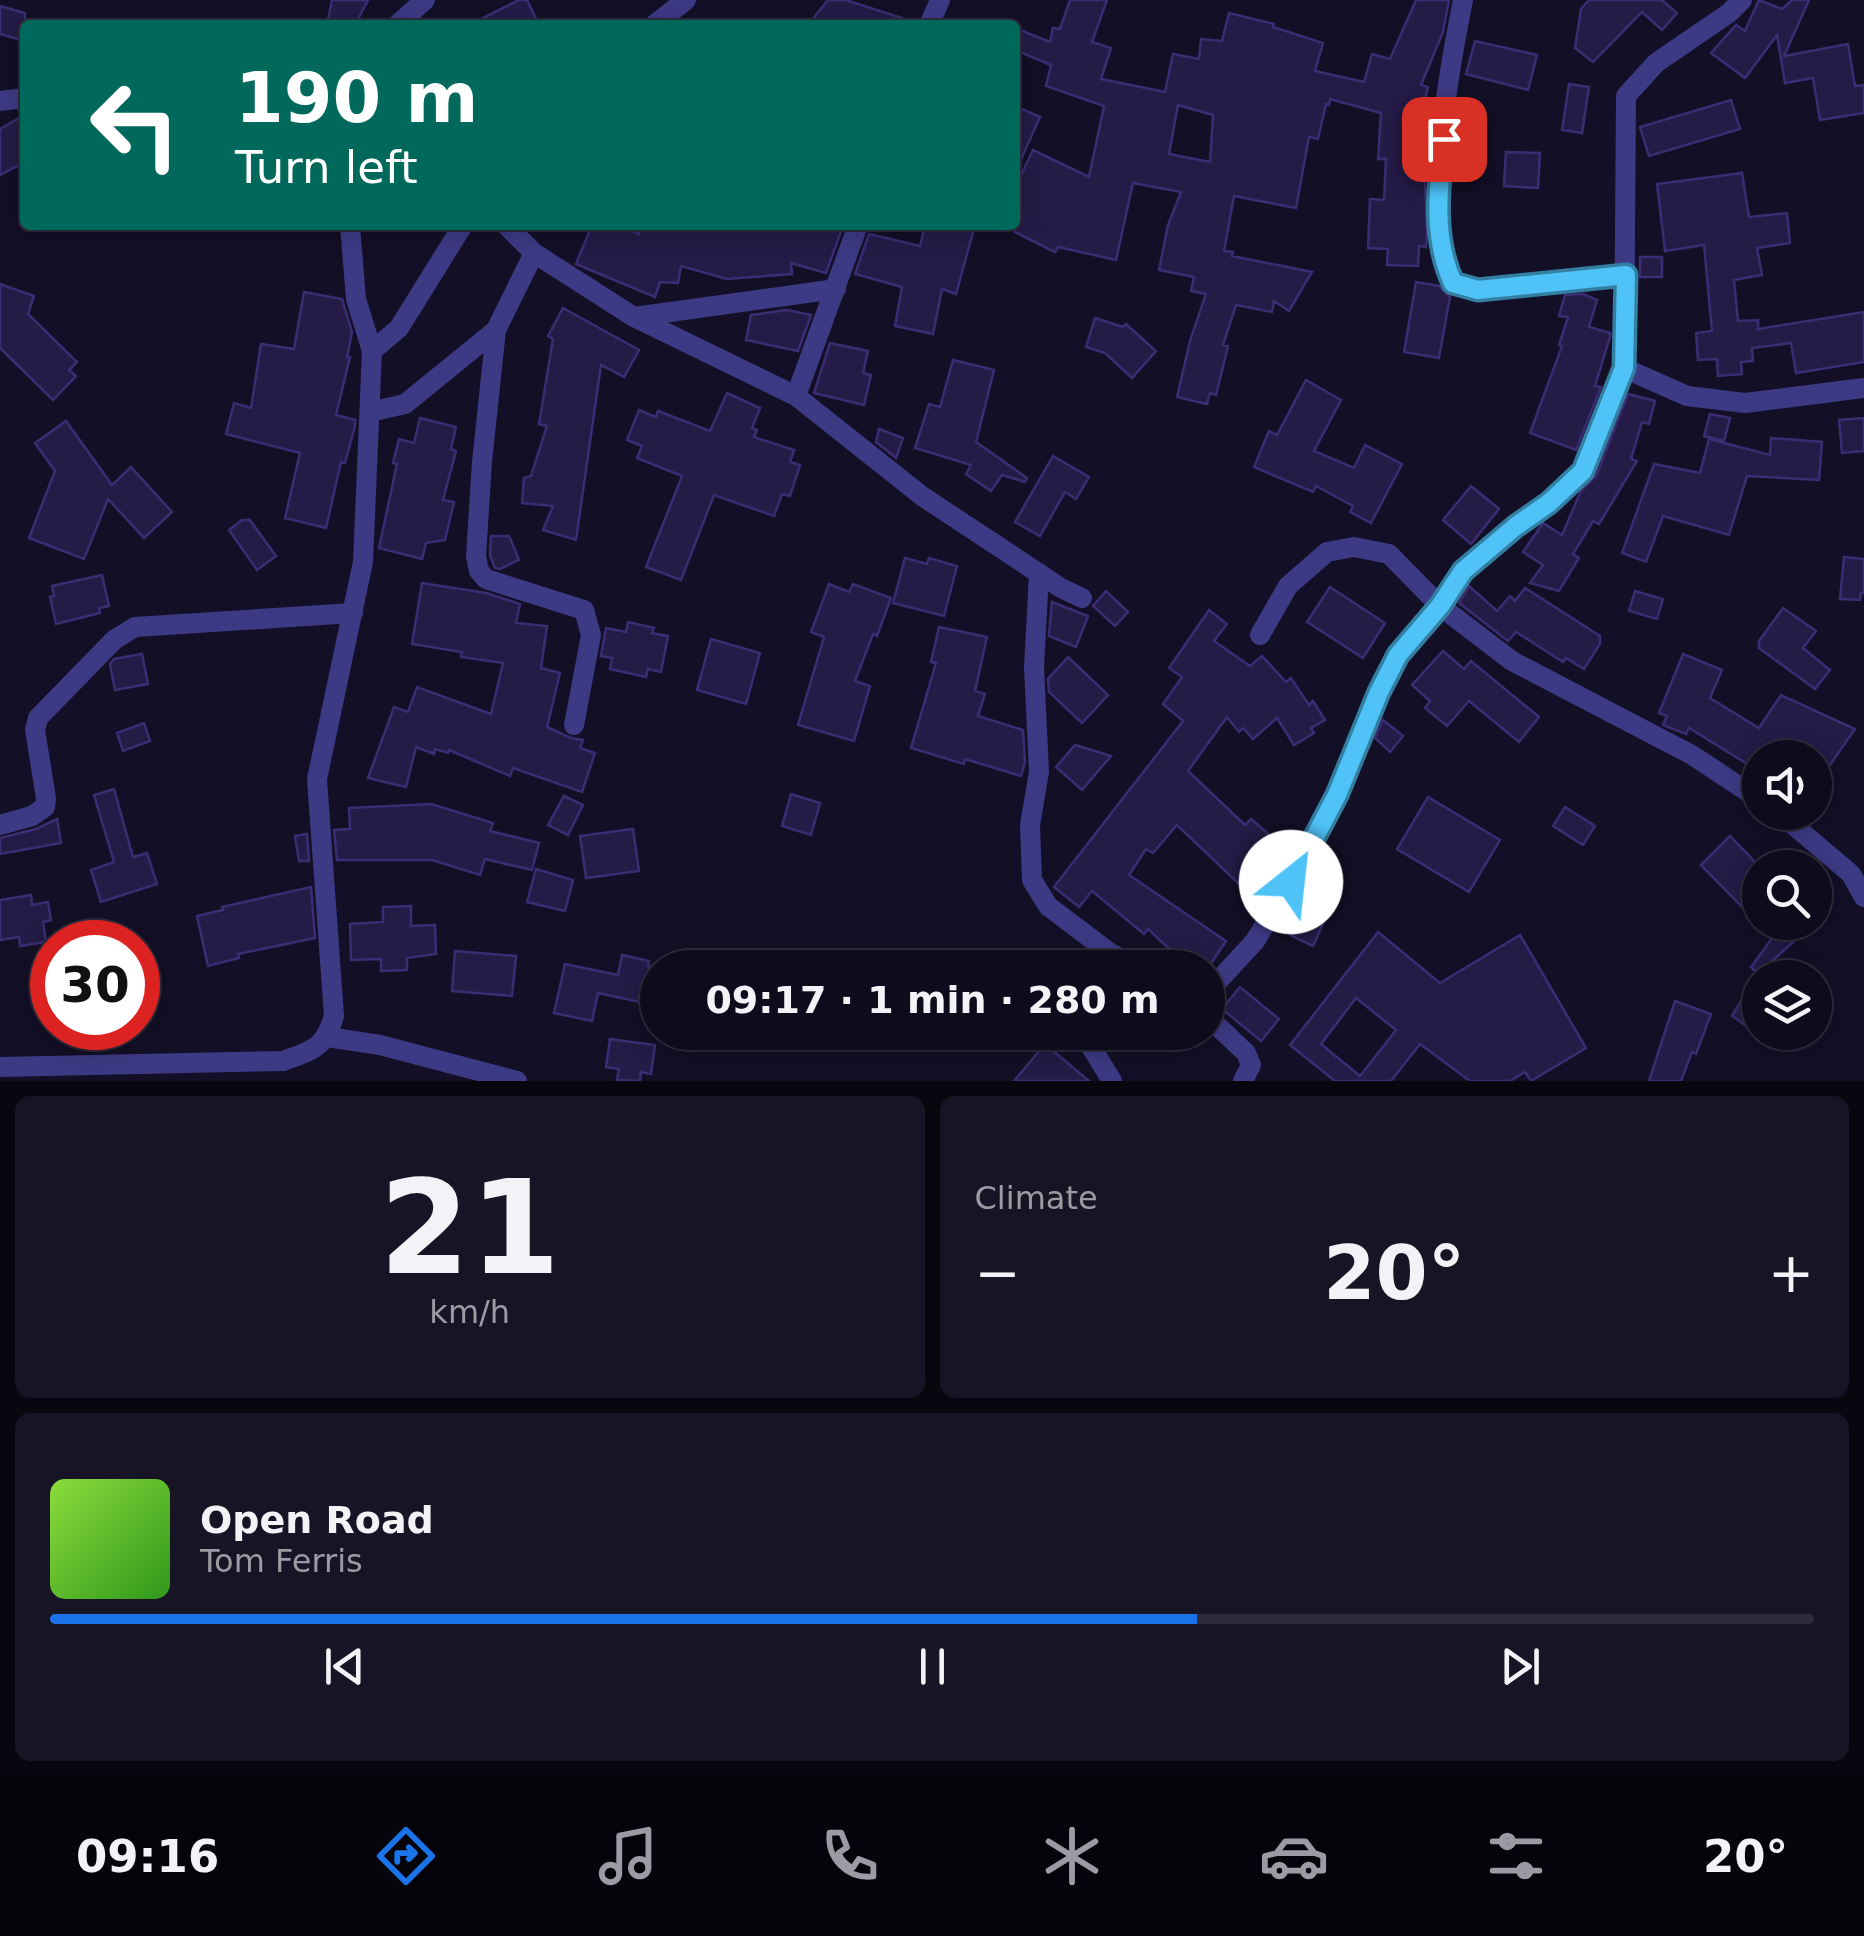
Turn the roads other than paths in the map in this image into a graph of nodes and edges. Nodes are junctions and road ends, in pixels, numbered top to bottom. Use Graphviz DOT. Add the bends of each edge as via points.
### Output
graph roads {
  1 [pos="425,0"];
  2 [pos="686,0"];
  3 [pos="1463,0"];
  4 [pos="1742,0"];
  5 [pos="403,20"];
  6 [pos="660,20"];
  7 [pos="350,230"];
  8 [pos="460,230"];
  9 [pos="511,230"];
  10 [pos="856,230"];
  11 [pos="534,253"];
  12 [pos="1626,275"];
  13 [pos="836,289"];
  14 [pos="634,316"];
  15 [pos="496,330"];
  16 [pos="372,351"];
  17 [pos="1624,368"];
  18 [pos="1864,388"];
  19 [pos="796,396"];
  20 [pos="370,412"];
  21 [pos="1039,573"];
  22 [pos="1082,598"];
  23 [pos="1440,606"];
  24 [pos="354,613"];
  25 [pos="1260,635"];
  26 [pos="574,725"];
  27 [pos="1742,788"];
  28 [pos="0,825"];
  29 [pos="1799,830"];
  30 [pos="1864,897"];
  31 [pos="1095,950"];
  32 [pos="1225,974"];
  33 [pos="1225,1033"];
  34 [pos="328,1037"];
  35 [pos="1093,1050"];
  36 [pos="0,1067"];
  37 [pos="517,1081"];
  38 [pos="1112,1081"];
  39 [pos="1243,1081"];
  1 -- 5 [label="street"];
  2 -- 6 [label="street"];
  3 -- 12 [label="street" via="1437,200 1442,259 1453,283 1478,290"];
  4 -- 12 [label="street" via="1656,63 1626,96"];
  7 -- 16 [label="street" via="356,299"];
  8 -- 16 [label="street" via="399,328"];
  9 -- 11 [label="street"];
  10 -- 13 [label="street"];
  11 -- 14 [label="street"];
  11 -- 15 [label="street"];
  12 -- 17 [label="street"];
  13 -- 14 [label="street"];
  13 -- 19 [label="street"];
  14 -- 19 [label="street"];
  15 -- 20 [label="street" via="405,404"];
  15 -- 26 [label="street" via="476,556 486,579 584,610 591,636"];
  16 -- 20 [label="street"];
  17 -- 18 [label="street" via="1687,396 1745,404"];
  17 -- 23 [label="street" via="1583,471 1463,571"];
  19 -- 21 [label="street" via="922,496"];
  20 -- 24 [label="street"];
  21 -- 22 [label="street"];
  21 -- 31 [label="street" via="1032,880 1048,906"];
  23 -- 25 [label="street" via="1390,554 1354,546 1327,552 1288,586"];
  23 -- 27 [label="street" via="1512,661"];
  23 -- 32 [label="street" via="1398,655 1291,882 1255,941"];
  24 -- 28 [label="street" via="135,628 114,640 38,718 45,807"];
  24 -- 34 [label="street" via="317,778 334,1016"];
  29 -- 30 [label="street" via="1851,874"];
  33 -- 39 [label="street" via="1246,1053 1250,1065"];
  34 -- 36 [label="street" via="283,1062"];
  34 -- 37 [label="street"];
  35 -- 38 [label="street"];
}
